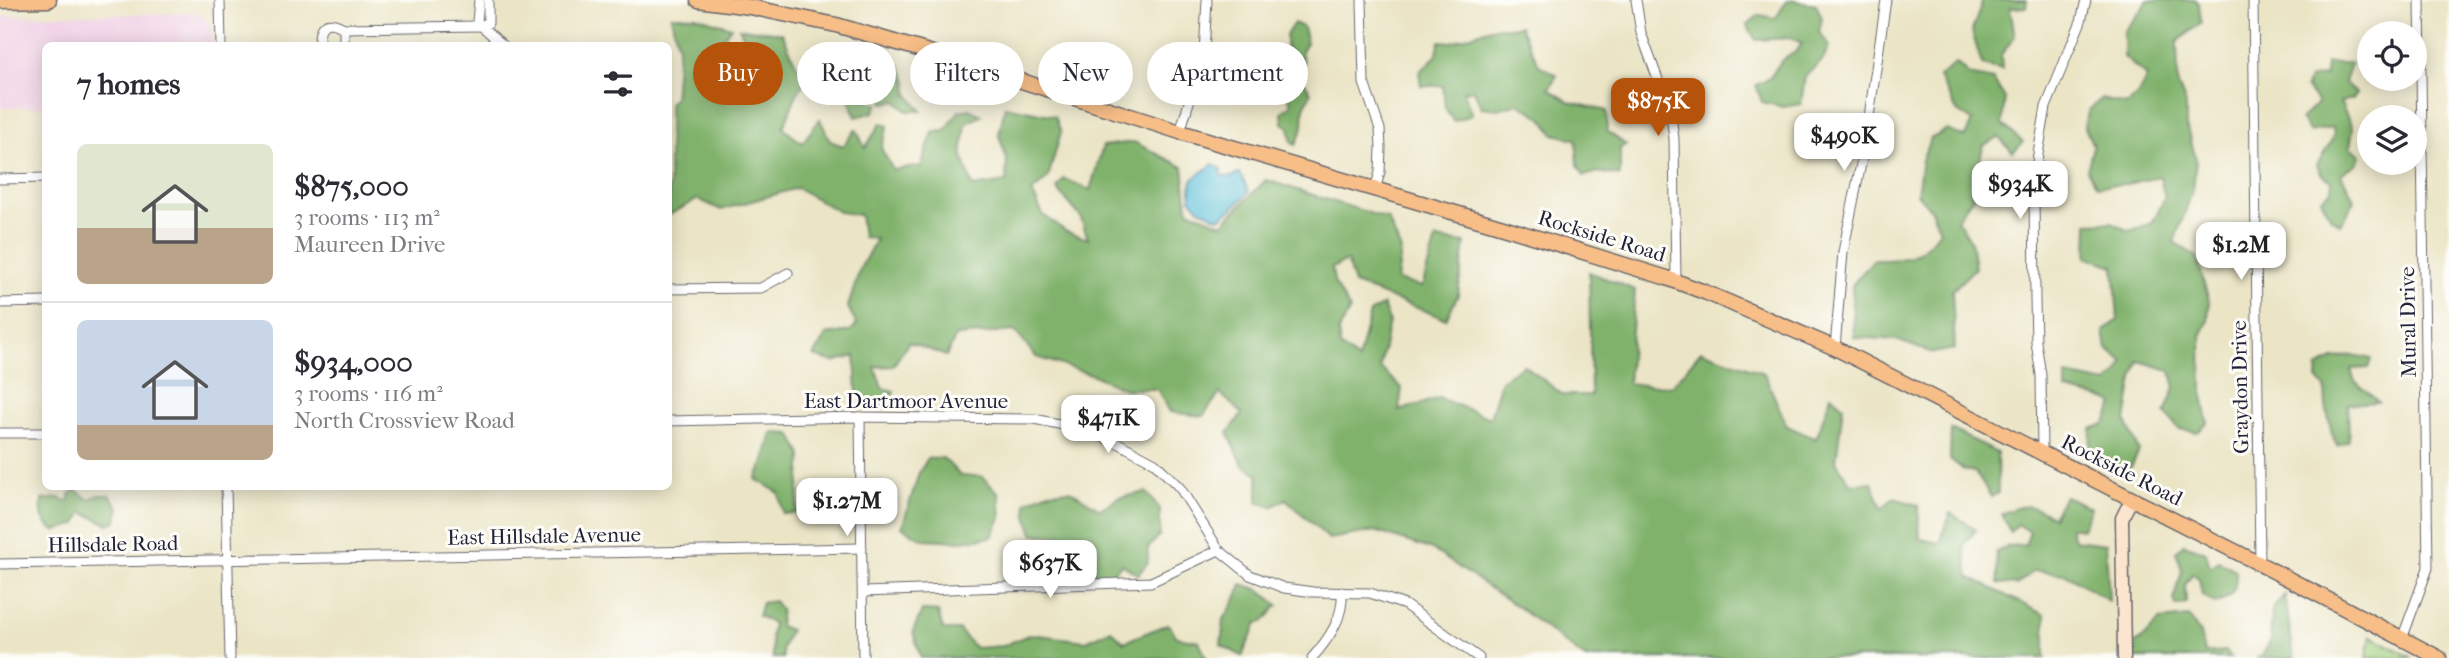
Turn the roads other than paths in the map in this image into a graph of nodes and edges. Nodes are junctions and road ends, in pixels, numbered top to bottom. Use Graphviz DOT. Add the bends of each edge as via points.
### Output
graph roads {
  1 [pos="49,0"];
  2 [pos="220,0"];
  3 [pos="479,0"];
  4 [pos="488,0"];
  5 [pos="698,0"];
  6 [pos="1207,0"];
  7 [pos="1362,0"];
  8 [pos="1636,0"];
  9 [pos="1886,0"];
  10 [pos="2086,0"];
  11 [pos="2253,0"];
  12 [pos="2420,0"];
  13 [pos="0,1"];
  14 [pos="481,26"];
  15 [pos="344,28"];
  16 [pos="221,42"];
  17 [pos="319,42"];
  18 [pos="344,42"];
  19 [pos="499,42"];
  20 [pos="1180,132"];
  21 [pos="42,178"];
  22 [pos="0,179"];
  23 [pos="1375,190"];
  24 [pos="788,273"];
  25 [pos="1676,281"];
  26 [pos="672,289"];
  27 [pos="42,302"];
  28 [pos="0,303"];
  29 [pos="1835,348"];
  30 [pos="860,417"];
  31 [pos="672,421"];
  32 [pos="0,433"];
  33 [pos="42,433"];
  34 [pos="2042,453"];
  35 [pos="226,490"];
  36 [pos="2131,500"];
  37 [pos="862,548"];
  38 [pos="1219,550"];
  39 [pos="228,559"];
  40 [pos="0,564"];
  41 [pos="2260,564"];
  42 [pos="863,592"];
  43 [pos="1342,592"];
  44 [pos="2402,639"];
  45 [pos="230,658"];
  46 [pos="863,658"];
  47 [pos="1312,658"];
  48 [pos="1479,658"];
  49 [pos="2124,658"];
  50 [pos="2439,658"];
  1 -- 13 [label="main road"];
  2 -- 16 [label="street"];
  3 -- 14 [label="street" via="477,22"];
  4 -- 14 [label="street" via="488,23"];
  5 -- 20 [label="main road, Rockside Road" via="836,25"];
  6 -- 20 [label="street" via="1205,53"];
  7 -- 23 [label="street" via="1364,83 1380,129 1380,172"];
  8 -- 25 [label="street" via="1641,33 1671,115"];
  9 -- 29 [label="street" via="1865,144 1843,252"];
  10 -- 34 [label="street" via="2046,107 2036,167"];
  11 -- 41 [label="street, Graydon Drive"];
  12 -- 44 [label="street, Mural Drive" via="2428,568"];
  14 -- 15 [label="street"];
  14 -- 19 [label="street"];
  15 -- 17 [label="street" via="322,25"];
  15 -- 18 [label="street"];
  20 -- 23 [label="main road, Rockside Road"];
  21 -- 22 [label="street"];
  23 -- 25 [label="main road, Rockside Road"];
  24 -- 26 [label="street" via="761,288"];
  25 -- 29 [label="main road, Rockside Road"];
  27 -- 28 [label="street"];
  29 -- 34 [label="main road, Rockside Road"];
  30 -- 31 [label="street, East Dartmoor Avenue"];
  30 -- 37 [label="street"];
  30 -- 38 [label="street, East Dartmoor Avenue" via="1034,419 1079,428 1155,463 1180,488"];
  32 -- 33 [label="street"];
  34 -- 36 [label="main road, Rockside Road"];
  35 -- 39 [label="street"];
  36 -- 41 [label="main road, Rockside Road"];
  36 -- 49 [label="street" via="2122,518"];
  37 -- 39 [label="street, East Hillsdale Avenue"];
  37 -- 42 [label="street"];
  38 -- 42 [label="street" via="1152,582"];
  38 -- 43 [label="street, East Dartmoor Avenue" via="1250,575 1284,588"];
  39 -- 40 [label="street, Hillsdale Road"];
  39 -- 45 [label="street"];
  41 -- 44 [label="main road, Rockside Road"];
  42 -- 46 [label="street"];
  43 -- 47 [label="street" via="1337,622"];
  43 -- 48 [label="street, East Dartmoor Avenue" via="1370,593 1405,605"];
  44 -- 50 [label="main road, Rockside Road"];
}
